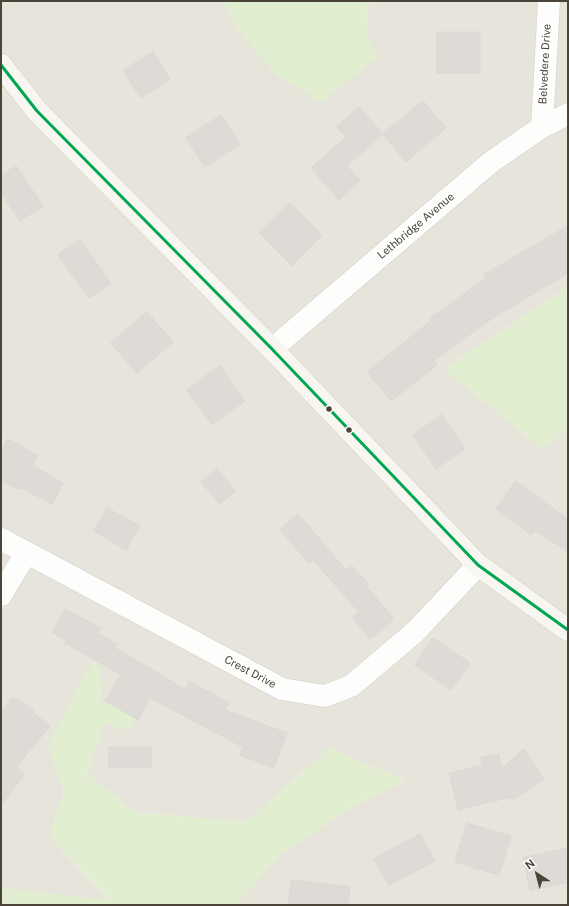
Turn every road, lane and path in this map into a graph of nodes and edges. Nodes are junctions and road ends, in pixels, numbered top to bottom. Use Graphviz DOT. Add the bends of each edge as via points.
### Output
graph roads {
  1 [pos="549,1"];
  2 [pos="1,65"];
  3 [pos="568,114"];
  4 [pos="542,127"];
  5 [pos="272,349"];
  6 [pos="1,539"];
  7 [pos="26,553"];
  8 [pos="478,565"];
  9 [pos="1,595"];
  10 [pos="568,630"];
  1 -- 4 [label="street, Belvedere Drive"];
  2 -- 5 [label="main road" via="37,111"];
  3 -- 4 [label="street, Lethbridge Avenue"];
  4 -- 5 [label="street, Lethbridge Avenue" via="491,162"];
  5 -- 8 [label="main road"];
  6 -- 7 [label="street, Crest Drive"];
  7 -- 8 [label="street, Crest Drive" via="282,689 325,696 351,686 415,632"];
  7 -- 9 [label="street"];
  8 -- 10 [label="main road"];
}
